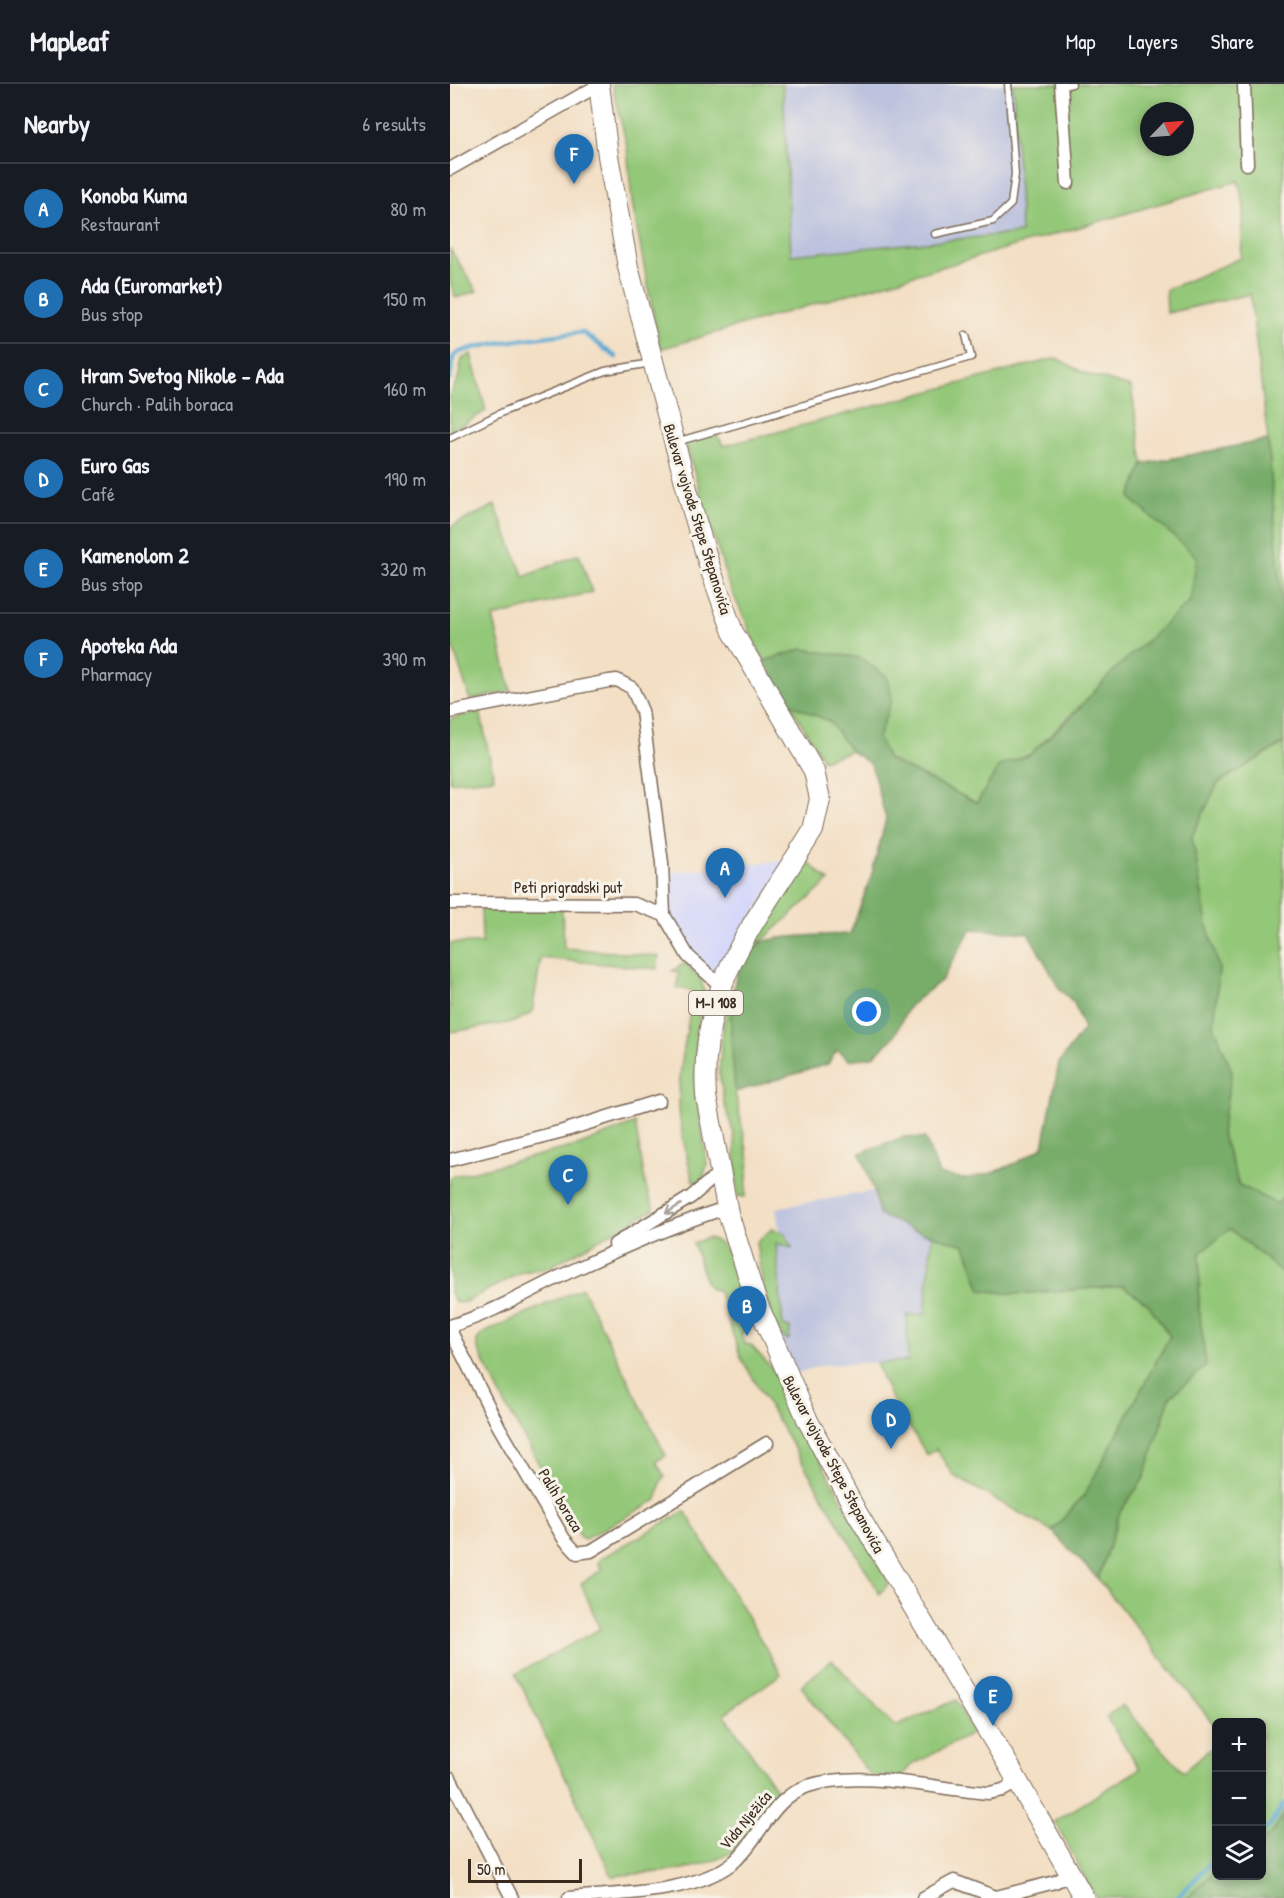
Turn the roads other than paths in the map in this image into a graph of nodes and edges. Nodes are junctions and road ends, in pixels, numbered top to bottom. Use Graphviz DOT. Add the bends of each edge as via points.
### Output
graph roads {
  1 [pos="599,84"];
  2 [pos="1008,84"];
  3 [pos="1244,84"];
  4 [pos="1065,85"];
  5 [pos="1247,164"];
  6 [pos="450,170"];
  7 [pos="1068,183"];
  8 [pos="935,234"];
  9 [pos="966,335"];
  10 [pos="653,363"];
  11 [pos="450,438"];
  12 [pos="674,442"];
  13 [pos="450,712"];
  14 [pos="450,903"];
  15 [pos="664,915"];
  16 [pos="722,986"];
  17 [pos="659,1101"];
  18 [pos="450,1160"];
  19 [pos="719,1173"];
  20 [pos="726,1208"];
  21 [pos="576,1269"];
  22 [pos="450,1328"];
  23 [pos="767,1443"];
  24 [pos="450,1778"];
  25 [pos="1018,1782"];
  26 [pos="1071,1874"];
  27 [pos="512,1898"];
  28 [pos="569,1898"];
  29 [pos="923,1898"];
  30 [pos="1084,1898"];
  1 -- 6 [label="street"];
  1 -- 10 [label="main road, Bulevar vojvode Stepe Stepanovića / M-I 108" via="628,267"];
  2 -- 8 [label="lane" via="1015,174 1011,204 993,221"];
  3 -- 5 [label="street"];
  4 -- 7 [label="street"];
  9 -- 12 [label="lane" via="971,357"];
  10 -- 11 [label="lane" via="605,371"];
  10 -- 12 [label="main road, Bulevar vojvode Stepe Stepanovića / M-I 108"];
  12 -- 16 [label="main road, Bulevar vojvode Stepe Stepanovića / M-I 108" via="733,632 760,684 806,756 819,786 813,830 744,936"];
  13 -- 15 [label="street" via="609,681 617,680 632,688 642,711 662,863"];
  14 -- 15 [label="street, Peti prigradski put" via="634,904"];
  15 -- 16 [label="street" via="688,956"];
  16 -- 19 [label="main road, Bulevar vojvode Stepe Stepanovića / M-I 108" via="708,1039 705,1078"];
  17 -- 18 [label="street"];
  19 -- 20 [label="main road, Bulevar vojvode Stepe Stepanovića / M-I 108"];
  19 -- 21 [label="street, Palih boraca, one-way" via="691,1197"];
  20 -- 21 [label="street, Palih boraca"];
  20 -- 25 [label="main road, Bulevar vojvode Stepe Stepanovića / M-I 108" via="756,1300 808,1420 858,1513"];
  21 -- 22 [label="street, Palih boraca"];
  22 -- 23 [label="street, Palih boraca" via="499,1427 564,1539 577,1553 591,1551"];
  24 -- 27 [label="street"];
  25 -- 26 [label="main road, Bulevar vojvode Stepe Stepanovića / M-I 108"];
  25 -- 28 [label="street, Vida Nježića" via="989,1792 890,1780 810,1785 783,1800 737,1858 716,1872 675,1887"];
  26 -- 29 [label="street" via="996,1897 954,1881"];
  26 -- 30 [label="main road, Bulevar vojvode Stepe Stepanovića / M-I 108"];
}
